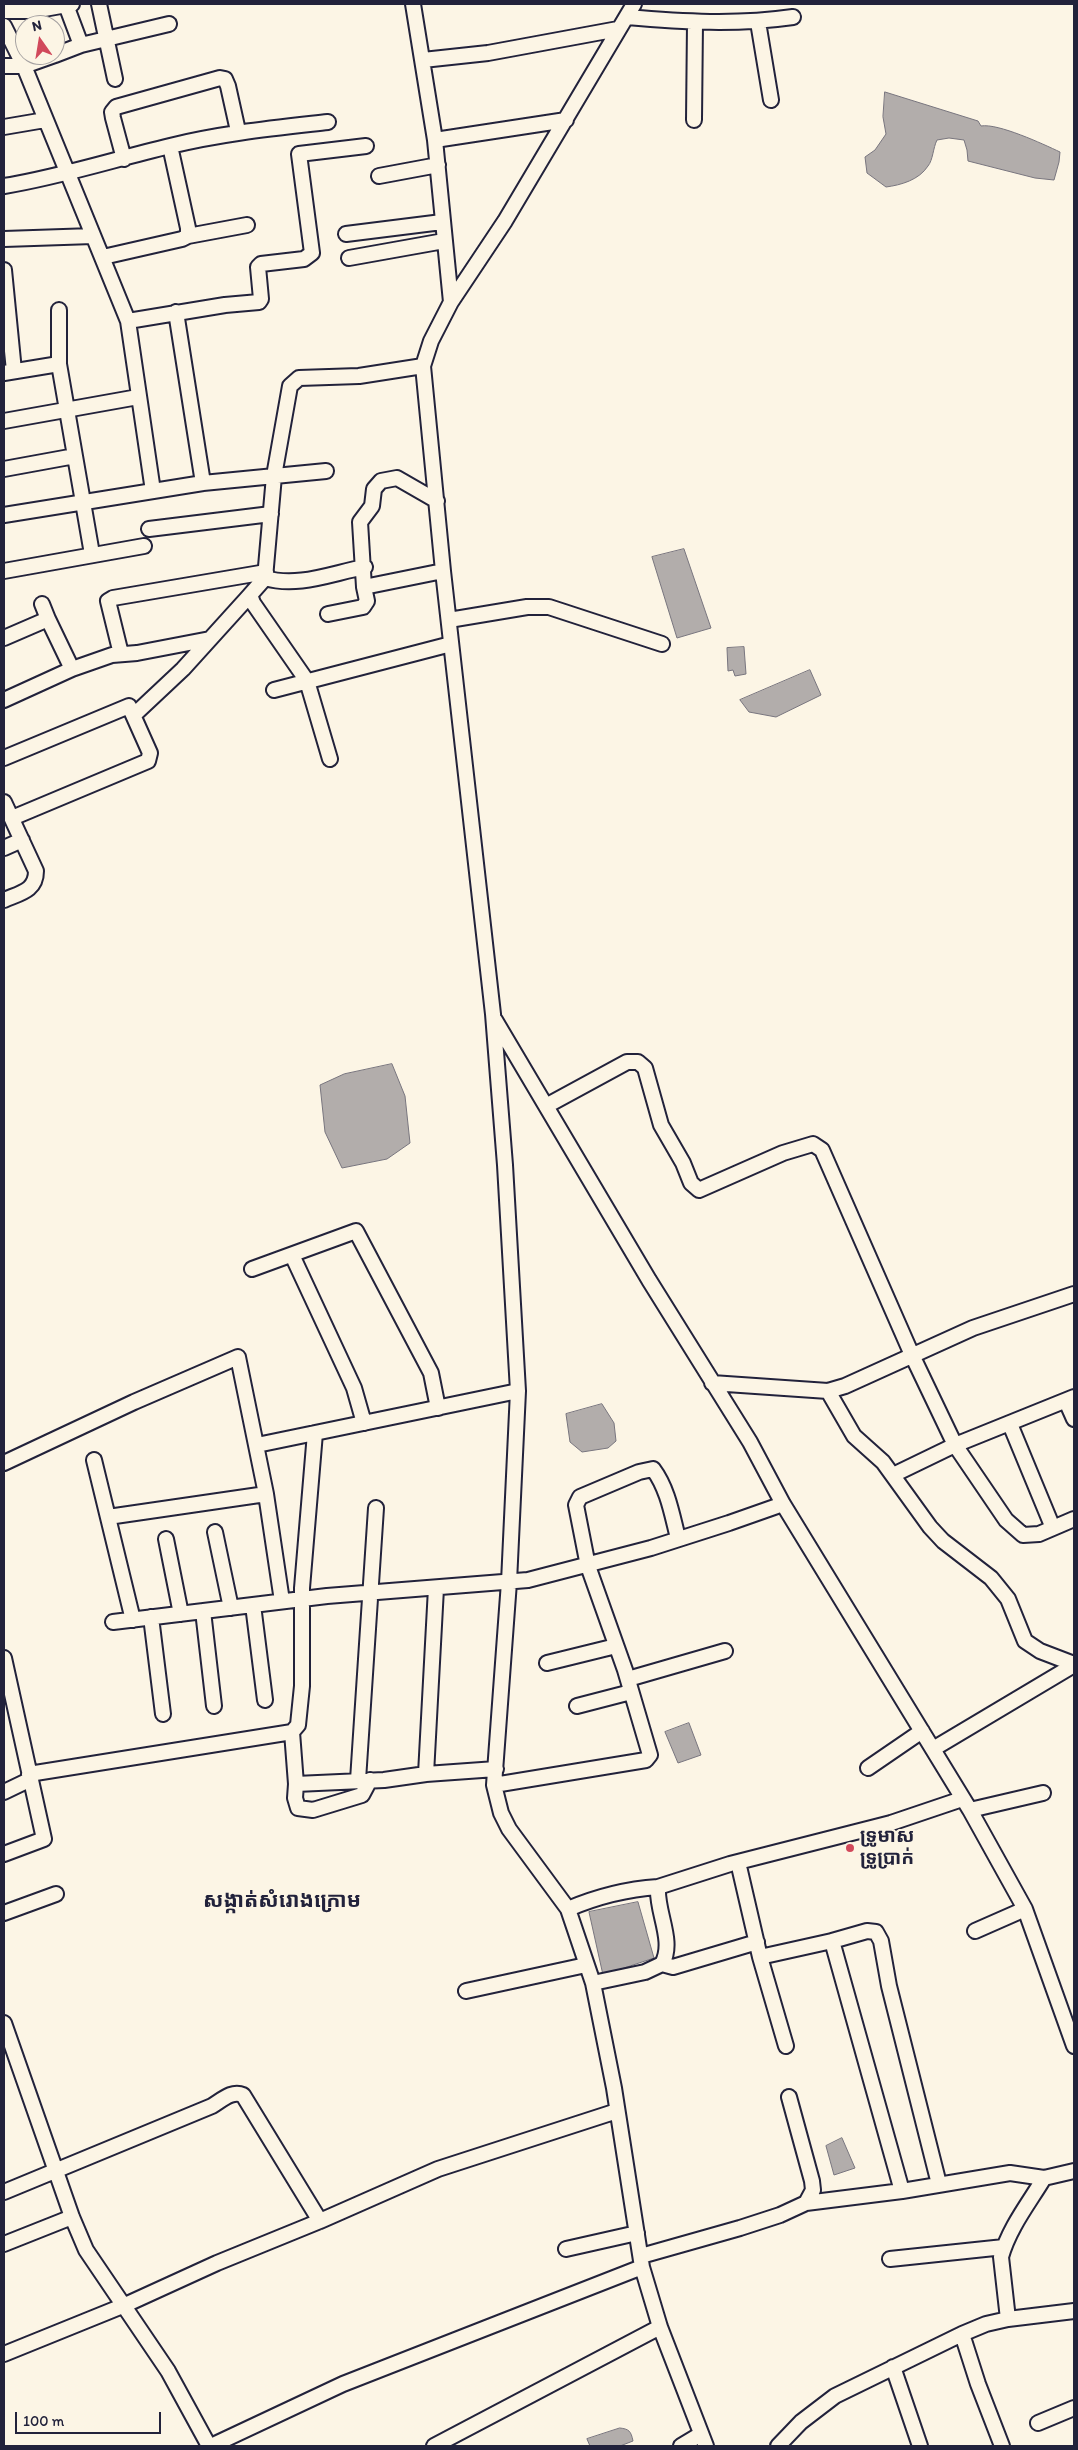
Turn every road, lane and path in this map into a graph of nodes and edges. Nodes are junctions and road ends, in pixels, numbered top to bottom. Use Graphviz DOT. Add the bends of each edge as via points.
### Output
graph roads {
  1 [pos="69,4"];
  2 [pos="99,4"];
  3 [pos="413,4"];
  4 [pos="634,4"];
  5 [pos="4,11"];
  6 [pos="33,11"];
  7 [pos="35,15"];
  8 [pos="627,17"];
  9 [pos="793,17"];
  10 [pos="758,22"];
  11 [pos="695,23"];
  12 [pos="169,24"];
  13 [pos="4,26"];
  14 [pos="618,30"];
  15 [pos="107,40"];
  16 [pos="81,45"];
  17 [pos="65,51"];
  18 [pos="423,60"];
  19 [pos="4,66"];
  20 [pos="24,66"];
  21 [pos="115,79"];
  22 [pos="771,100"];
  23 [pos="45,120"];
  24 [pos="566,120"];
  25 [pos="694,120"];
  26 [pos="328,122"];
  27 [pos="4,127"];
  28 [pos="238,131"];
  29 [pos="435,140"];
  30 [pos="170,146"];
  31 [pos="366,146"];
  32 [pos="124,159"];
  33 [pos="438,164"];
  34 [pos="68,171"];
  35 [pos="379,176"];
  36 [pos="4,186"];
  37 [pos="442,222"];
  38 [pos="247,225"];
  39 [pos="346,234"];
  40 [pos="93,236"];
  41 [pos="188,236"];
  42 [pos="4,239"];
  43 [pos="444,241"];
  44 [pos="103,257"];
  45 [pos="349,258"];
  46 [pos="4,270"];
  47 [pos="451,302"];
  48 [pos="60,310"];
  49 [pos="176,312"];
  50 [pos="128,321"];
  51 [pos="59,364"];
  52 [pos="423,366"];
  53 [pos="9,372"];
  54 [pos="138,397"];
  55 [pos="67,409"];
  56 [pos="4,421"];
  57 [pos="75,456"];
  58 [pos="4,469"];
  59 [pos="326,471"];
  60 [pos="274,476"];
  61 [pos="203,483"];
  62 [pos="153,491"];
  63 [pos="437,500"];
  64 [pos="83,502"];
  65 [pos="271,514"];
  66 [pos="4,515"];
  67 [pos="149,529"];
  68 [pos="144,546"];
  69 [pos="92,554"];
  70 [pos="365,567"];
  71 [pos="4,571"];
  72 [pos="443,571"];
  73 [pos="266,575"];
  74 [pos="364,588"];
  75 [pos="250,595"];
  76 [pos="42,604"];
  77 [pos="328,614"];
  78 [pos="48,619"];
  79 [pos="449,620"];
  80 [pos="4,638"];
  81 [pos="210,639"];
  82 [pos="451,644"];
  83 [pos="662,644"];
  84 [pos="122,654"];
  85 [pos="72,669"];
  86 [pos="307,681"];
  87 [pos="274,690"];
  88 [pos="4,700"];
  89 [pos="134,715"];
  90 [pos="4,758"];
  91 [pos="330,759"];
  92 [pos="4,802"];
  93 [pos="12,818"];
  94 [pos="22,840"];
  95 [pos="4,848"];
  96 [pos="4,900"];
  97 [pos="493,1014"];
  98 [pos="546,1106"];
  99 [pos="292,1255"];
  100 [pos="252,1269"];
  101 [pos="1074,1294"];
  102 [pos="912,1355"];
  103 [pos="712,1383"];
  104 [pos="828,1390"];
  105 [pos="518,1391"];
  106 [pos="1070,1399"];
  107 [pos="438,1408"];
  108 [pos="1074,1420"];
  109 [pos="364,1423"];
  110 [pos="1010,1424"];
  111 [pos="315,1433"];
  112 [pos="257,1445"];
  113 [pos="956,1445"];
  114 [pos="94,1460"];
  115 [pos="4,1463"];
  116 [pos="893,1475"];
  117 [pos="266,1494"];
  118 [pos="782,1504"];
  119 [pos="376,1508"];
  120 [pos="108,1517"];
  121 [pos="1074,1519"];
  122 [pos="1052,1528"];
  123 [pos="215,1532"];
  124 [pos="678,1538"];
  125 [pos="166,1539"];
  126 [pos="588,1566"];
  127 [pos="509,1582"];
  128 [pos="436,1588"];
  129 [pos="369,1593"];
  130 [pos="302,1599"];
  131 [pos="282,1601"];
  132 [pos="253,1605"];
  133 [pos="231,1608"];
  134 [pos="203,1611"];
  135 [pos="181,1614"];
  136 [pos="151,1617"];
  137 [pos="133,1620"];
  138 [pos="113,1622"];
  139 [pos="616,1646"];
  140 [pos="725,1651"];
  141 [pos="4,1658"];
  142 [pos="547,1662"];
  143 [pos="1074,1664"];
  144 [pos="629,1685"];
  145 [pos="265,1700"];
  146 [pos="214,1706"];
  147 [pos="577,1706"];
  148 [pos="163,1714"];
  149 [pos="922,1731"];
  150 [pos="292,1732"];
  151 [pos="932,1749"];
  152 [pos="868,1768"];
  153 [pos="496,1769"];
  154 [pos="426,1774"];
  155 [pos="30,1777"];
  156 [pos="364,1780"];
  157 [pos="296,1784"];
  158 [pos="494,1785"];
  159 [pos="4,1792"];
  160 [pos="1043,1793"];
  161 [pos="966,1805"];
  162 [pos="4,1854"];
  163 [pos="738,1862"];
  164 [pos="658,1888"];
  165 [pos="56,1894"];
  166 [pos="568,1909"];
  167 [pos="1025,1909"];
  168 [pos="4,1913"];
  169 [pos="976,1931"];
  170 [pos="832,1941"];
  171 [pos="756,1942"];
  172 [pos="760,1957"];
  173 [pos="586,1964"];
  174 [pos="662,1964"];
  175 [pos="593,1984"];
  176 [pos="466,1991"];
  177 [pos="4,2023"];
  178 [pos="786,2046"];
  179 [pos="1074,2046"];
  180 [pos="10,2059"];
  181 [pos="789,2097"];
  182 [pos="617,2111"];
  183 [pos="57,2171"];
  184 [pos="1074,2171"];
  185 [pos="1044,2178"];
  186 [pos="939,2184"];
  187 [pos="902,2191"];
  188 [pos="4,2192"];
  189 [pos="806,2203"];
  190 [pos="72,2217"];
  191 [pos="320,2221"];
  192 [pos="637,2232"];
  193 [pos="4,2244"];
  194 [pos="1004,2247"];
  195 [pos="566,2248"];
  196 [pos="890,2259"];
  197 [pos="641,2261"];
  198 [pos="125,2305"];
  199 [pos="1074,2311"];
  200 [pos="1008,2319"];
  201 [pos="660,2327"];
  202 [pos="962,2334"];
  203 [pos="4,2354"];
  204 [pos="893,2367"];
  205 [pos="1074,2408"];
  206 [pos="1038,2423"];
  207 [pos="703,2440"];
  208 [pos="210,2446"];
  209 [pos="434,2446"];
  210 [pos="680,2446"];
  211 [pos="778,2446"];
  212 [pos="920,2446"];
  213 [pos="1002,2446"];
  1 -- 6 [label="street"];
  1 -- 16 [label="street"];
  2 -- 15 [label="street"];
  3 -- 18 [label="street"];
  4 -- 8 [label="street"];
  5 -- 6 [label="street"];
  6 -- 7 [label="street"];
  8 -- 11 [label="street"];
  8 -- 14 [label="street"];
  9 -- 10 [label="street"];
  10 -- 11 [label="street"];
  10 -- 22 [label="street"];
  11 -- 25 [label="street"];
  12 -- 15 [label="street"];
  13 -- 20 [label="street"];
  14 -- 18 [label="street" via="488,53"];
  14 -- 24 [label="street"];
  15 -- 16 [label="street"];
  15 -- 21 [label="street"];
  16 -- 17 [label="street"];
  18 -- 29 [label="street"];
  19 -- 20 [label="street"];
  20 -- 23 [label="street"];
  23 -- 27 [label="street"];
  23 -- 34 [label="street"];
  24 -- 29 [label="street"];
  24 -- 47 [label="street" via="483,257"];
  26 -- 28 [label="street"];
  28 -- 30 [label="street"];
  28 -- 32 [label="street" via="228,86 225,79 220,78 116,107 112,112"];
  29 -- 33 [label="street"];
  30 -- 32 [label="street"];
  30 -- 41 [label="street"];
  31 -- 49 [label="street" via="299,154 312,253 304,259 261,264 258,267 259,302"];
  32 -- 34 [label="street"];
  33 -- 35 [label="street"];
  33 -- 37 [label="street"];
  34 -- 36 [label="street"];
  34 -- 40 [label="street"];
  37 -- 39 [label="street"];
  37 -- 43 [label="street"];
  38 -- 41 [label="street"];
  40 -- 42 [label="street"];
  40 -- 44 [label="street"];
  41 -- 44 [label="street"];
  43 -- 45 [label="street"];
  43 -- 47 [label="street"];
  44 -- 50 [label="street"];
  46 -- 53 [label="street"];
  47 -- 52 [label="street" via="431,341"];
  48 -- 51 [label="street"];
  49 -- 50 [label="street"];
  49 -- 61 [label="street"];
  50 -- 54 [label="street"];
  51 -- 53 [label="street"];
  51 -- 55 [label="street"];
  52 -- 60 [label="street" via="360,376 299,378 293,381"];
  52 -- 63 [label="street"];
  54 -- 55 [label="street"];
  54 -- 62 [label="street"];
  55 -- 56 [label="street"];
  55 -- 57 [label="street"];
  57 -- 58 [label="street"];
  57 -- 64 [label="street"];
  59 -- 60 [label="street"];
  60 -- 61 [label="street"];
  60 -- 65 [label="street"];
  61 -- 62 [label="street"];
  62 -- 64 [label="street"];
  63 -- 70 [label="street" via="397,478 381,481 374,489 372,506 360,522"];
  63 -- 72 [label="street"];
  64 -- 66 [label="street"];
  64 -- 69 [label="street"];
  65 -- 67 [label="street"];
  65 -- 73 [label="street"];
  68 -- 69 [label="street"];
  69 -- 71 [label="street"];
  70 -- 73 [label="street" via="297,582 280,582"];
  70 -- 74 [label="street"];
  72 -- 74 [label="street"];
  72 -- 79 [label="street"];
  73 -- 75 [label="street"];
  73 -- 84 [label="street" via="113,598 108,601"];
  74 -- 77 [label="street" via="366,601 363,607"];
  75 -- 81 [label="street"];
  75 -- 86 [label="street"];
  76 -- 78 [label="street"];
  78 -- 80 [label="street"];
  78 -- 85 [label="street"];
  79 -- 82 [label="street"];
  79 -- 83 [label="street" via="549,606"];
  81 -- 84 [label="street"];
  81 -- 89 [label="street"];
  82 -- 86 [label="street"];
  82 -- 97 [label="street"];
  84 -- 85 [label="street"];
  85 -- 88 [label="street"];
  86 -- 87 [label="street"];
  86 -- 91 [label="street"];
  89 -- 90 [label="street" via="129,706"];
  89 -- 93 [label="street" via="150,753 148,761"];
  92 -- 93 [label="street"];
  93 -- 94 [label="street"];
  94 -- 95 [label="street"];
  94 -- 96 [label="street" via="36,871 36,882 31,889"];
  97 -- 98 [label="street"];
  97 -- 105 [label="street"];
  98 -- 102 [label="street" via="627,1062 638,1062 645,1068 661,1126 691,1183 699,1190 783,1153 813,1144 822,1150"];
  98 -- 103 [label="street"];
  99 -- 100 [label="street"];
  99 -- 107 [label="street" via="356,1231 431,1373"];
  99 -- 109 [label="street" via="354,1388"];
  101 -- 102 [label="street" via="973,1328"];
  102 -- 104 [label="street" via="845,1386"];
  102 -- 113 [label="street"];
  103 -- 104 [label="street"];
  103 -- 118 [label="street" via="750,1442"];
  104 -- 116 [label="street" via="854,1436"];
  105 -- 107 [label="street"];
  105 -- 127 [label="street"];
  106 -- 108 [label="street"];
  106 -- 110 [label="street"];
  107 -- 109 [label="street"];
  109 -- 111 [label="street"];
  110 -- 113 [label="street"];
  110 -- 122 [label="street"];
  111 -- 112 [label="street"];
  111 -- 130 [label="street"];
  112 -- 115 [label="street" via="238,1357"];
  112 -- 117 [label="street"];
  113 -- 116 [label="street"];
  113 -- 122 [label="street" via="1001,1512 1018,1531 1032,1536"];
  114 -- 120 [label="street"];
  116 -- 143 [label="street" via="930,1527 991,1578 1008,1599 1025,1641 1040,1651"];
  117 -- 120 [label="street"];
  117 -- 131 [label="street"];
  118 -- 124 [label="street"];
  118 -- 149 [label="street"];
  119 -- 129 [label="street"];
  120 -- 137 [label="street"];
  121 -- 122 [label="street"];
  123 -- 133 [label="street"];
  124 -- 126 [label="street"];
  124 -- 126 [label="street" via="659,1478 653,1469 639,1472 580,1496 576,1505"];
  125 -- 135 [label="street"];
  126 -- 127 [label="street"];
  126 -- 139 [label="street"];
  127 -- 128 [label="street"];
  127 -- 153 [label="street"];
  128 -- 129 [label="street"];
  128 -- 154 [label="street"];
  129 -- 130 [label="street"];
  129 -- 156 [label="street"];
  130 -- 131 [label="street"];
  130 -- 150 [label="street" via="302,1686 298,1725"];
  131 -- 132 [label="street"];
  132 -- 133 [label="street"];
  132 -- 145 [label="street"];
  133 -- 134 [label="street"];
  134 -- 135 [label="street"];
  134 -- 146 [label="street"];
  135 -- 136 [label="street"];
  136 -- 137 [label="street"];
  136 -- 148 [label="street"];
  137 -- 138 [label="street"];
  139 -- 142 [label="street"];
  139 -- 144 [label="street"];
  140 -- 144 [label="street"];
  141 -- 155 [label="street"];
  143 -- 151 [label="street"];
  144 -- 147 [label="street"];
  144 -- 158 [label="street" via="650,1755 646,1760"];
  149 -- 151 [label="street"];
  149 -- 152 [label="street"];
  150 -- 155 [label="street"];
  150 -- 157 [label="street"];
  151 -- 161 [label="street"];
  153 -- 154 [label="street"];
  153 -- 158 [label="street"];
  154 -- 156 [label="street"];
  155 -- 159 [label="street"];
  155 -- 162 [label="street" via="44,1839"];
  156 -- 157 [label="street"];
  156 -- 157 [label="street" via="362,1795 313,1810 298,1808"];
  158 -- 166 [label="street" via="501,1813 509,1828"];
  160 -- 161 [label="street"];
  161 -- 163 [label="street"];
  161 -- 167 [label="street"];
  163 -- 164 [label="street"];
  163 -- 171 [label="street"];
  164 -- 166 [label="street" via="630,1891"];
  164 -- 174 [label="street" via="657,1900 668,1948"];
  165 -- 168 [label="street"];
  166 -- 173 [label="street"];
  167 -- 169 [label="street"];
  167 -- 179 [label="street"];
  170 -- 172 [label="street"];
  170 -- 186 [label="street" via="867,1931 876,1932 881,1942"];
  170 -- 187 [label="street"];
  171 -- 172 [label="street"];
  171 -- 174 [label="street" via="673,1967"];
  172 -- 178 [label="street"];
  173 -- 175 [label="street"];
  173 -- 176 [label="street"];
  174 -- 175 [label="street" via="645,1972"];
  175 -- 182 [label="street"];
  177 -- 180 [label="street"];
  180 -- 183 [label="street"];
  181 -- 189 [label="street" via="812,2181 813,2190"];
  182 -- 191 [label="street" via="438,2169"];
  182 -- 192 [label="street"];
  183 -- 188 [label="street"];
  183 -- 190 [label="street"];
  183 -- 191 [label="street" via="239,2093 244,2095"];
  184 -- 185 [label="street"];
  185 -- 186 [label="street" via="1010,2173"];
  185 -- 194 [label="street"];
  186 -- 187 [label="street"];
  187 -- 189 [label="street"];
  189 -- 197 [label="street"];
  190 -- 193 [label="street"];
  190 -- 198 [label="street" via="86,2250"];
  191 -- 198 [label="street"];
  192 -- 195 [label="street"];
  192 -- 197 [label="street"];
  194 -- 196 [label="street"];
  194 -- 200 [label="street" via="1001,2257"];
  197 -- 201 [label="street"];
  197 -- 208 [label="street" via="343,2384"];
  198 -- 203 [label="street"];
  198 -- 208 [label="street" via="168,2371"];
  199 -- 200 [label="street"];
  200 -- 202 [label="street"];
  201 -- 207 [label="street"];
  201 -- 209 [label="street"];
  202 -- 204 [label="street"];
  202 -- 213 [label="street"];
  204 -- 211 [label="street" via="834,2396 801,2422"];
  204 -- 212 [label="street"];
  205 -- 206 [label="street"];
  207 -- 210 [label="street"];
}
